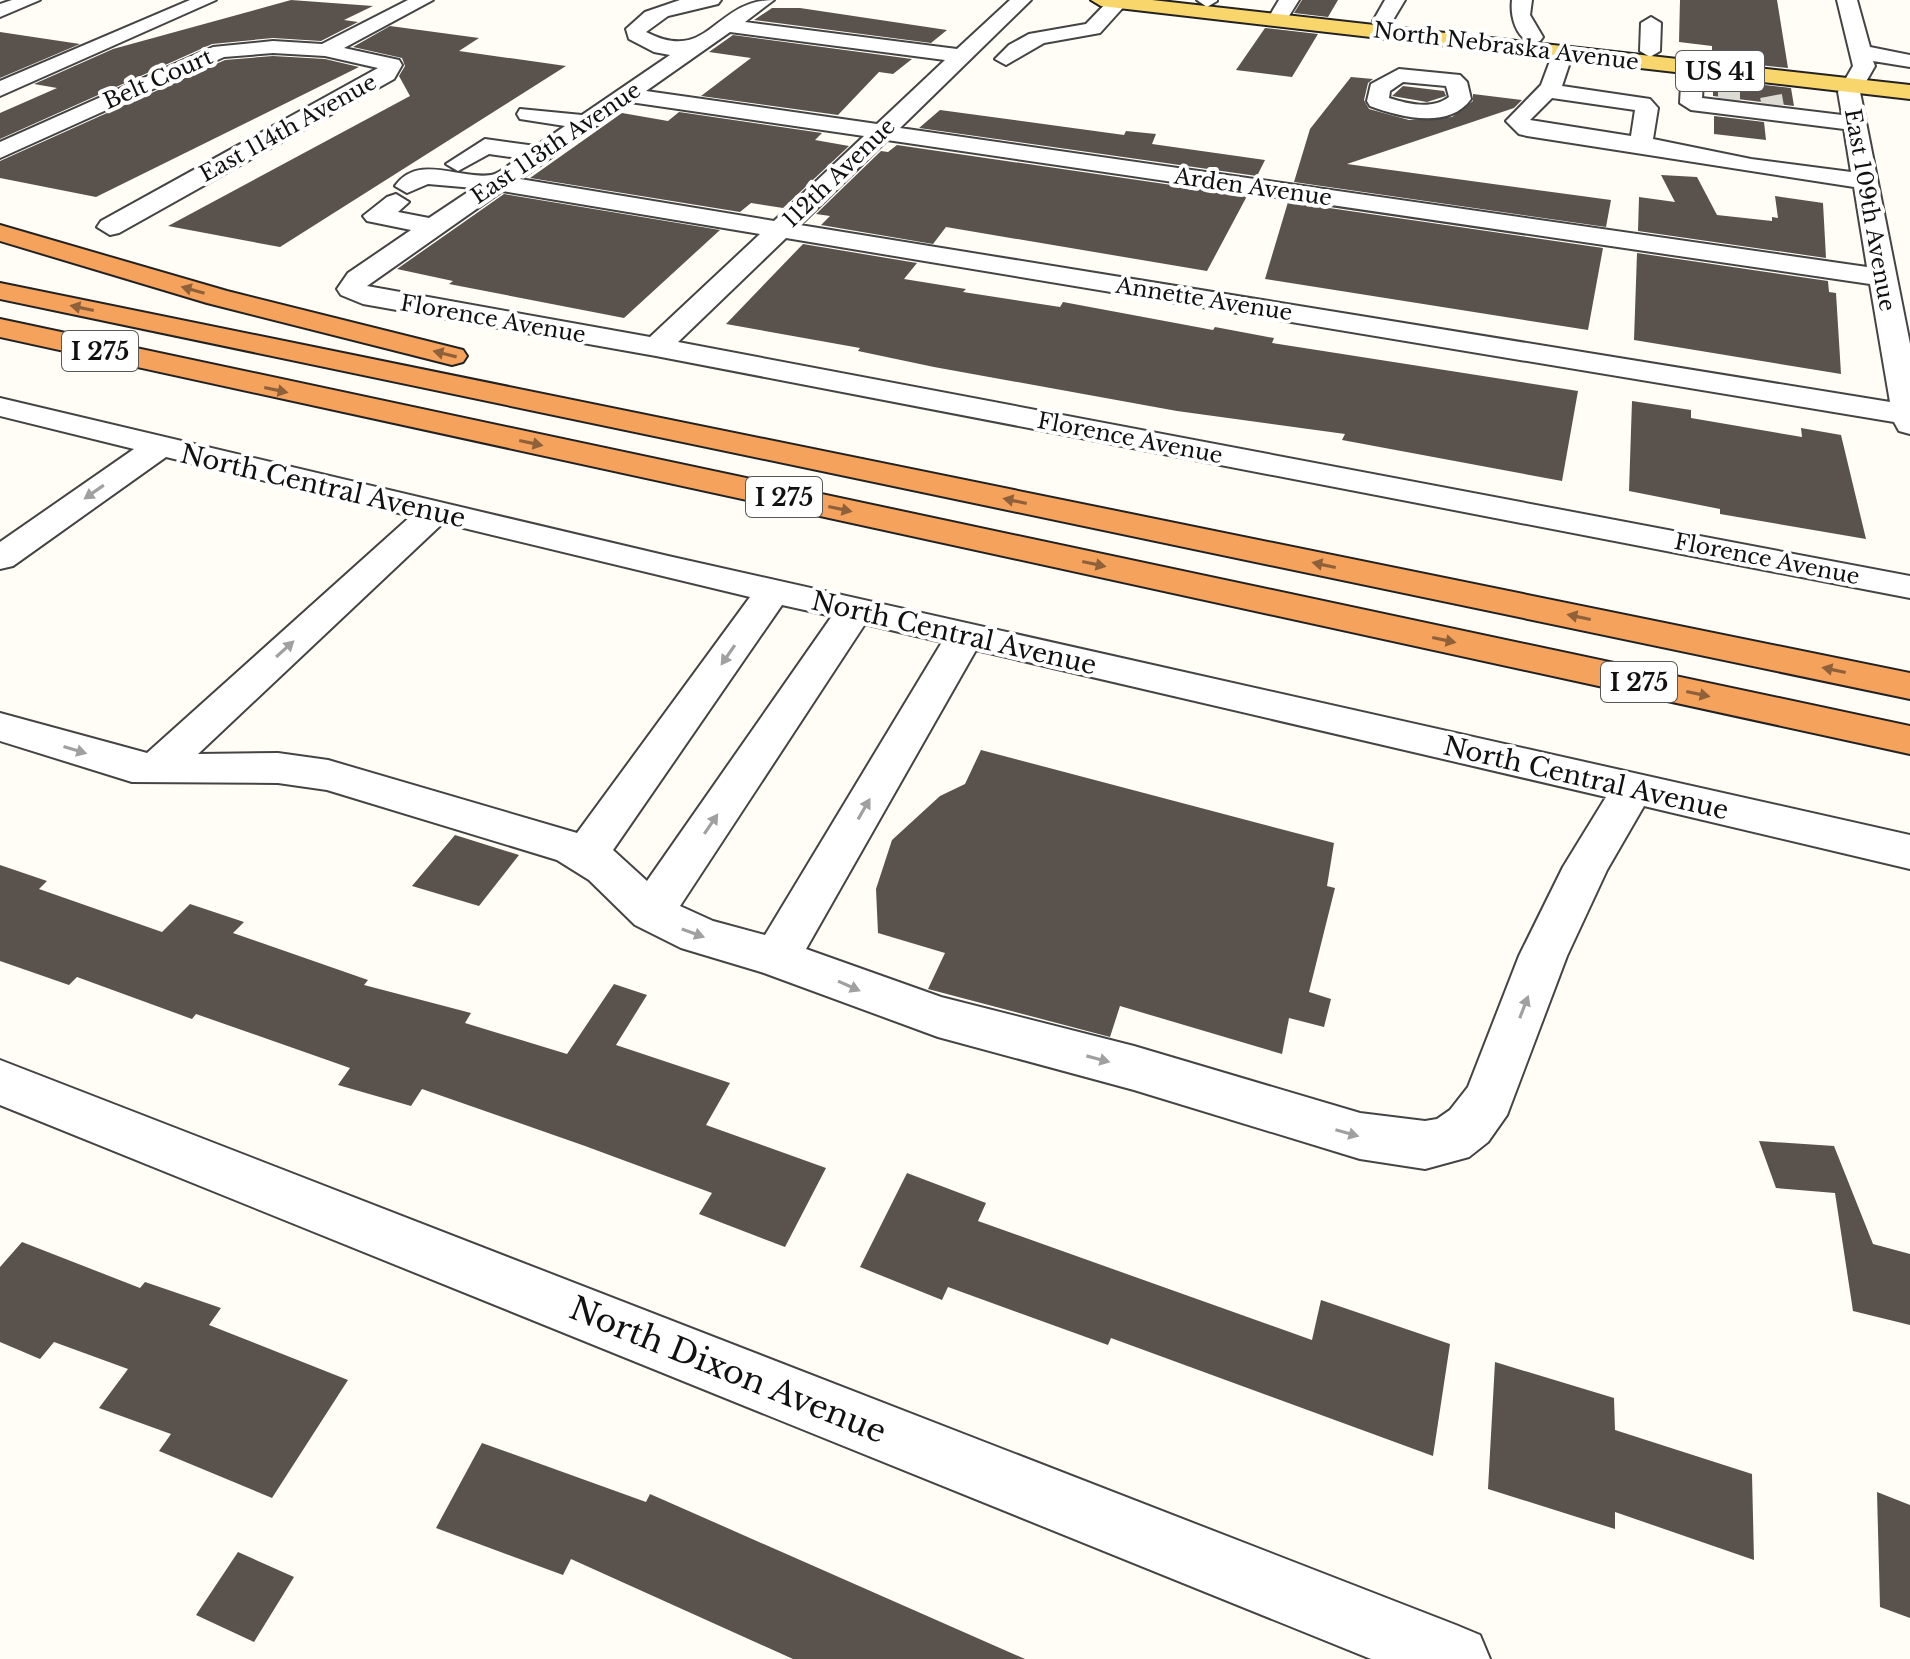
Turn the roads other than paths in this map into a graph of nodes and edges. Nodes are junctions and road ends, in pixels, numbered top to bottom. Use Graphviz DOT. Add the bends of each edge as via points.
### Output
graph roads {
  1 [pos="30,0"];
  2 [pos="206,0"];
  3 [pos="370,0"];
  4 [pos="711,0"];
  5 [pos="763,0"];
  6 [pos="1021,0"];
  7 [pos="1198,0"];
  8 [pos="1207,0"];
  9 [pos="1395,0"];
  10 [pos="1522,0"];
  11 [pos="1847,0"];
  12 [pos="1110,1"];
  13 [pos="418,3"];
  14 [pos="1283,10"];
  15 [pos="0,11"];
  16 [pos="1383,21"];
  17 [pos="1651,23"];
  18 [pos="727,26"];
  19 [pos="1422,37"];
  20 [pos="1458,41"];
  21 [pos="1531,43"];
  22 [pos="325,50"];
  23 [pos="690,51"];
  24 [pos="1650,51"];
  25 [pos="1563,53"];
  26 [pos="961,56"];
  27 [pos="1006,59"];
  28 [pos="1910,61"];
  29 [pos="1858,71"];
  30 [pos="1692,74"];
  31 [pos="1910,80"];
  32 [pos="0,89"];
  33 [pos="1547,91"];
  34 [pos="563,92"];
  35 [pos="1910,92"];
  36 [pos="626,95"];
  37 [pos="1808,118"];
  38 [pos="586,122"];
  39 [pos="1854,123"];
  40 [pos="881,133"];
  41 [pos="1641,144"];
  42 [pos="1812,145"];
  43 [pos="0,151"];
  44 [pos="540,154"];
  45 [pos="458,164"];
  46 [pos="1864,181"];
  47 [pos="498,183"];
  48 [pos="110,227"];
  49 [pos="434,227"];
  50 [pos="781,229"];
  51 [pos="0,233"];
  52 [pos="1881,277"];
  53 [pos="351,289"];
  54 [pos="0,291"];
  55 [pos="0,328"];
  56 [pos="656,347"];
  57 [pos="0,348"];
  58 [pos="200,374"];
  59 [pos="0,407"];
  60 [pos="1909,418"];
  61 [pos="158,447"];
  62 [pos="761,448"];
  63 [pos="435,512"];
  64 [pos="0,558"];
  65 [pos="1910,587"];
  66 [pos="773,591"];
  67 [pos="855,610"];
  68 [pos="965,635"];
  69 [pos="1910,686"];
  70 [pos="0,727"];
  71 [pos="1910,740"];
  72 [pos="156,769"];
  73 [pos="1633,788"];
  74 [pos="1910,852"];
  75 [pos="587,853"];
  76 [pos="651,912"];
  77 [pos="776,958"];
  78 [pos="0,1082"];
  79 [pos="1456,1659"];
  1 -- 15 [label="street"];
  2 -- 32 [label="street"];
  3 -- 13 [label="street"];
  4 -- 23 [label="street" via="667,9 636,29 645,43"];
  5 -- 18 [label="street, East 113th Avenue"];
  6 -- 26 [label="street, 112th Avenue"];
  7 -- 8 [label="main road, North Nebraska Avenue / US 41"];
  8 -- 14 [label="main road, North Nebraska Avenue / US 41"];
  9 -- 16 [label="street"];
  10 -- 21 [label="street" via="1520,15"];
  11 -- 29 [label="street, East 109th Avenue"];
  12 -- 14 [label="main road, North Nebraska Avenue / US 41"];
  12 -- 27 [label="street" via="1093,29 1035,37"];
  13 -- 22 [label="street, East 114th Avenue"];
  14 -- 16 [label="main road, North Nebraska Avenue / US 41"];
  14 -- 19 [label="main road, North Nebraska Avenue / US 41"];
  16 -- 21 [label="main road, North Nebraska Avenue / US 41"];
  17 -- 24 [label="street"];
  18 -- 23 [label="street, East 113th Avenue"];
  18 -- 26 [label="street"];
  19 -- 20 [label="main road, North Nebraska Avenue / US 41"];
  19 -- 20 [label="street" via="1413,53 1424,70 1448,59"];
  20 -- 21 [label="main road, North Nebraska Avenue / US 41"];
  21 -- 24 [label="main road, North Nebraska Avenue / US 41"];
  21 -- 25 [label="main road, North Nebraska Avenue / US 41"];
  22 -- 43 [label="street, Belt Court" via="220,51"];
  22 -- 48 [label="street, East 114th Avenue" via="391,65 386,74"];
  23 -- 36 [label="street, East 113th Avenue"];
  24 -- 29 [label="main road, North Nebraska Avenue / US 41"];
  25 -- 30 [label="main road, North Nebraska Avenue / US 41"];
  25 -- 33 [label="street"];
  26 -- 40 [label="street, 112th Avenue"];
  28 -- 29 [label="street"];
  29 -- 30 [label="main road, North Nebraska Avenue / US 41"];
  29 -- 31 [label="main road, North Nebraska Avenue / US 41"];
  29 -- 35 [label="main road, North Nebraska Avenue / US 41"];
  29 -- 39 [label="street, East 109th Avenue" via="1849,92"];
  30 -- 37 [label="street" via="1691,103 1751,99"];
  33 -- 41 [label="street" via="1642,104 1647,108"];
  33 -- 41 [label="street" via="1517,121 1527,129"];
  34 -- 38 [label="street" via="528,114"];
  36 -- 38 [label="street, East 113th Avenue"];
  36 -- 40 [label="street, Arden Avenue"];
  37 -- 39 [label="street"];
  37 -- 42 [label="street"];
  38 -- 44 [label="street, East 113th Avenue"];
  39 -- 46 [label="street, East 109th Avenue"];
  40 -- 50 [label="street, 112th Avenue"];
  40 -- 52 [label="street, Arden Avenue"];
  41 -- 46 [label="street"];
  44 -- 45 [label="street" via="485,146"];
  44 -- 47 [label="street, East 113th Avenue"];
  46 -- 52 [label="street, East 109th Avenue"];
  47 -- 49 [label="street, East 113th Avenue"];
  47 -- 49 [label="street, Annette Avenue" via="423,176 376,216"];
  47 -- 50 [label="street, Annette Avenue"];
  49 -- 53 [label="street, East 113th Avenue"];
  50 -- 56 [label="street, 112th Avenue"];
  50 -- 60 [label="street, Annette Avenue"];
  62 -- 51 [label="highway, one-way" via="558,384 217,297"];
  52 -- 60 [label="street, East 109th Avenue"];
  53 -- 56 [label="street, Florence Avenue" via="363,296"];
  62 -- 54 [label="highway, I 275, one-way"];
  55 -- 58 [label="highway, I 275"];
  56 -- 65 [label="street, Florence Avenue"];
  57 -- 58 [label="highway"];
  58 -- 71 [label="highway, I 275, one-way"];
  59 -- 61 [label="street, North Central Avenue"];
  61 -- 63 [label="street, North Central Avenue"];
  61 -- 64 [label="street, one-way"];
  69 -- 62 [label="highway, I 275, one-way"];
  63 -- 66 [label="street, North Central Avenue"];
  72 -- 63 [label="street, one-way"];
  66 -- 67 [label="street, North Central Avenue"];
  66 -- 75 [label="street, one-way"];
  67 -- 68 [label="street, North Central Avenue"];
  76 -- 67 [label="street, one-way"];
  68 -- 73 [label="street, North Central Avenue"];
  77 -- 68 [label="street, one-way"];
  70 -- 72 [label="street, one-way" via="132,767"];
  72 -- 75 [label="street" via="278,768 328,775"];
  73 -- 74 [label="street, North Central Avenue"];
  77 -- 73 [label="street, one-way" via="938,1017 1134,1068 1360,1136 1425,1145 1460,1133 1489,1099 1543,956 1586,867"];
  75 -- 76 [label="street"];
  76 -- 77 [label="street, one-way" via="681,929"];
  78 -- 79 [label="street, North Dixon Avenue"];
}
